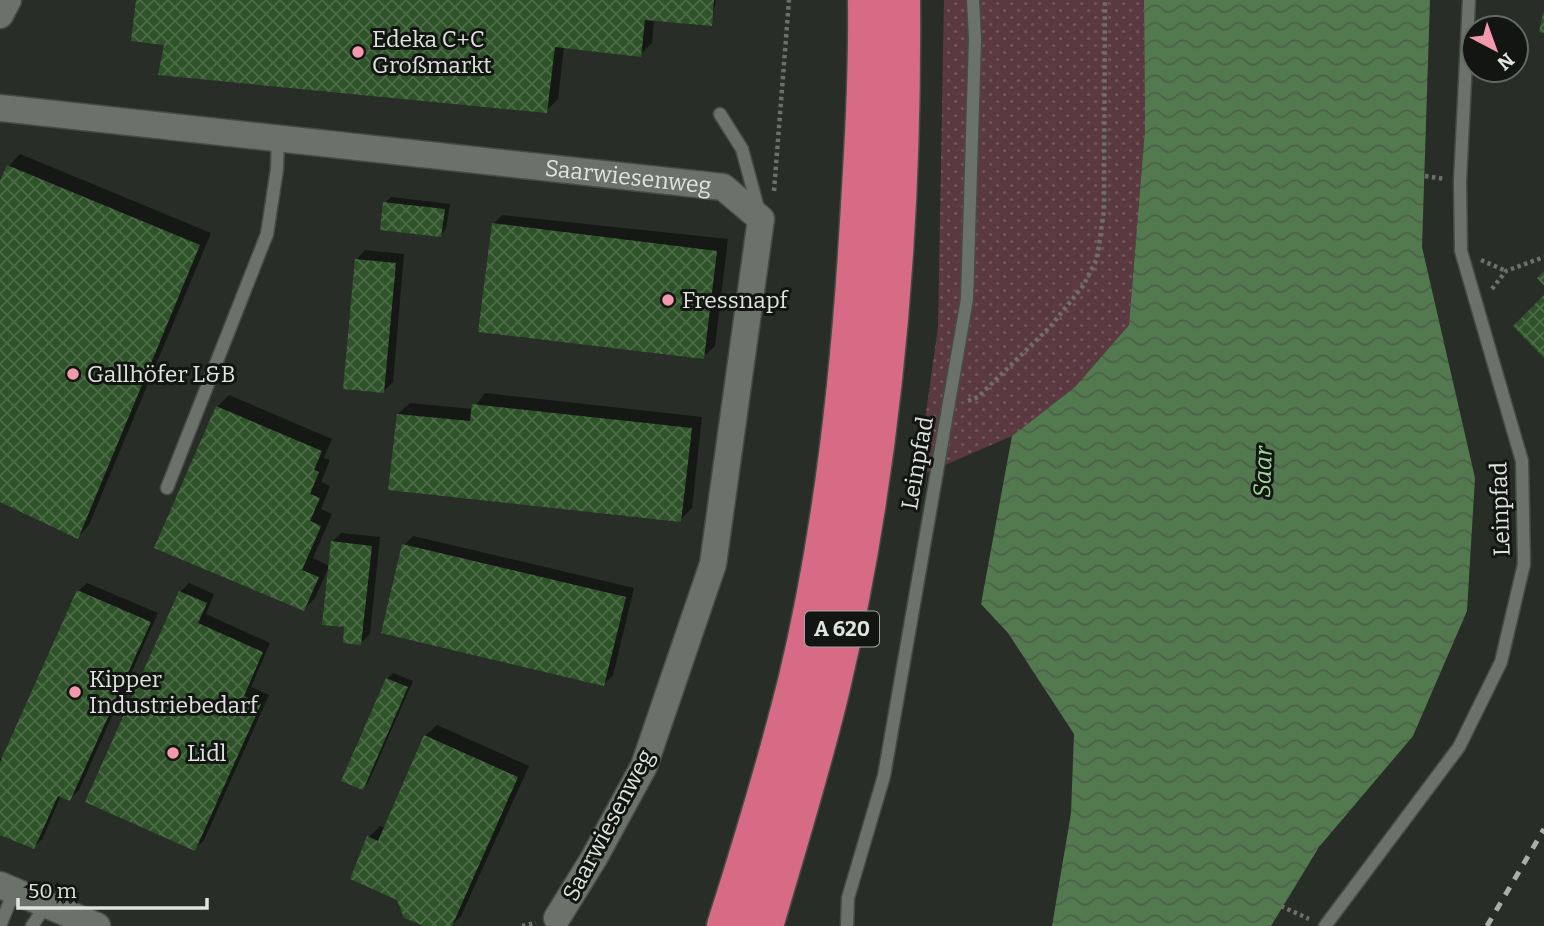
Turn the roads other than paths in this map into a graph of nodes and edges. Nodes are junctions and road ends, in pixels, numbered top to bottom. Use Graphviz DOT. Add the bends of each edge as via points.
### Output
graph roads {
  1 [pos="8,0"];
  2 [pos="859,0"];
  3 [pos="867,0"];
  4 [pos="901,0"];
  5 [pos="973,0"];
  6 [pos="1469,0"];
  7 [pos="0,15"];
  8 [pos="868,84"];
  9 [pos="0,108"];
  10 [pos="720,114"];
  11 [pos="278,137"];
  12 [pos="761,219"];
  13 [pos="167,488"];
  14 [pos="7,888"];
  15 [pos="39,915"];
  16 [pos="557,918"];
  17 [pos="0,926"];
  18 [pos="97,926"];
  19 [pos="726,926"];
  20 [pos="764,926"];
  21 [pos="847,926"];
  22 [pos="1325,926"];
  1 -- 7 [label="street"];
  2 -- 8 [label="highway"];
  3 -- 8 [label="highway, A 620"];
  4 -- 20 [label="highway, A 620" via="902,83 890,326 880,410 831,687"];
  5 -- 21 [label="lane, Leinpfad" via="967,299 884,776 848,898"];
  6 -- 22 [label="lane, Leinpfad" via="1461,251 1522,461 1524,564 1501,662 1459,747"];
  8 -- 19 [label="highway, A 620" via="847,400 825,539 797,680 766,801"];
  9 -- 11 [label="street, Saarwiesenweg"];
  10 -- 12 [label="lane" via="742,149"];
  11 -- 12 [label="street, Saarwiesenweg" via="723,187"];
  11 -- 13 [label="lane" via="267,234"];
  12 -- 16 [label="street, Saarwiesenweg" via="713,564 644,766"];
  14 -- 15 [label="street"];
  14 -- 17 [label="lane"];
  15 -- 18 [label="street"];
}
